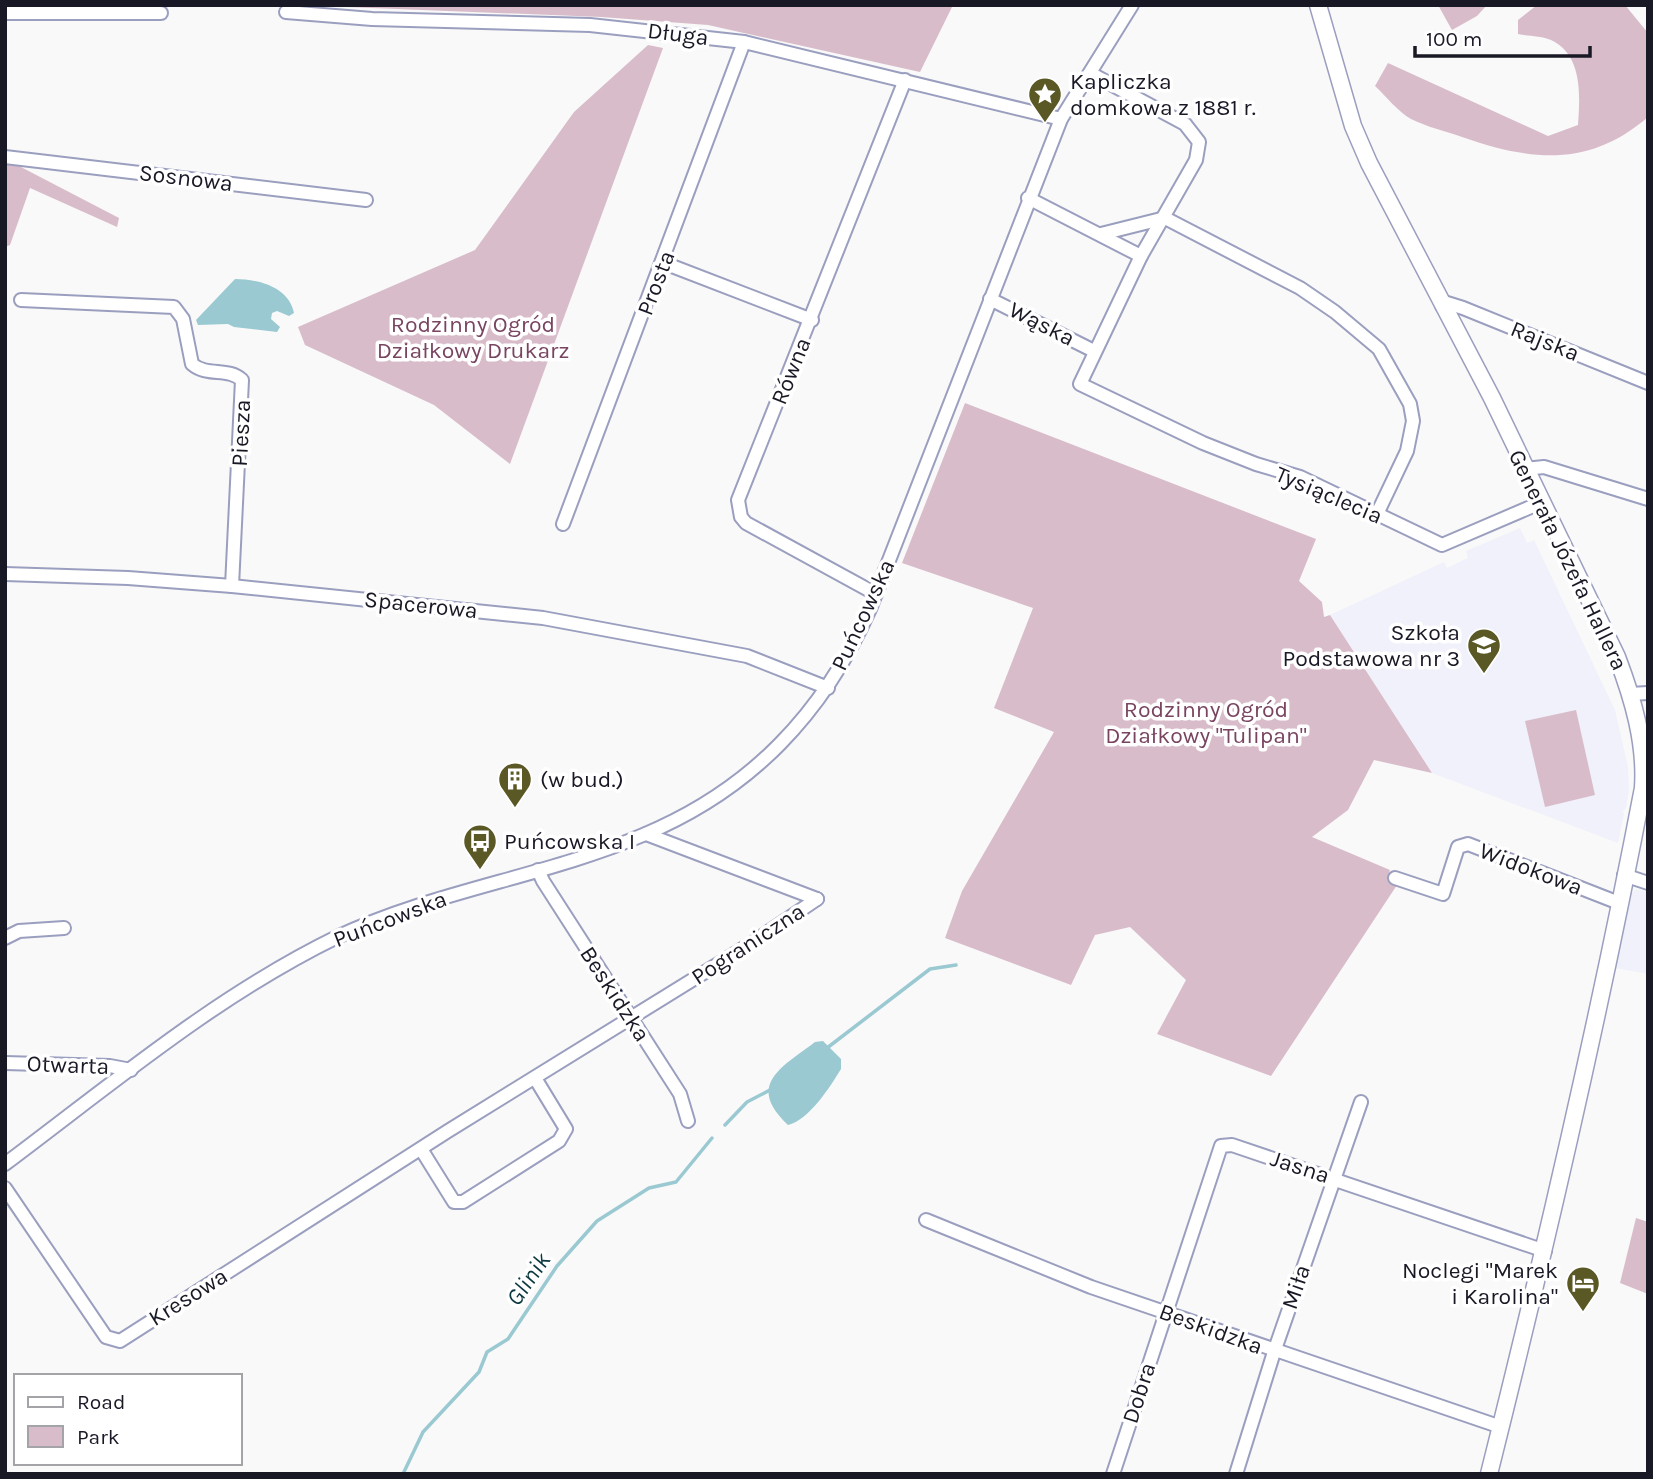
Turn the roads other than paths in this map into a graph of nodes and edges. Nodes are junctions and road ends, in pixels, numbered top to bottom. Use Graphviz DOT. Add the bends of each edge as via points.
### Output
graph roads {
  1 [pos="1132,5"];
  2 [pos="1318,5"];
  3 [pos="286,12"];
  4 [pos="5,13"];
  5 [pos="161,13"];
  6 [pos="744,42"];
  7 [pos="1090,73"];
  8 [pos="905,80"];
  9 [pos="1060,119"];
  10 [pos="5,157"];
  11 [pos="1028,198"];
  12 [pos="366,200"];
  13 [pos="1165,218"];
  14 [pos="1101,234"];
  15 [pos="1141,256"];
  16 [pos="664,262"];
  17 [pos="990,299"];
  18 [pos="21,300"];
  19 [pos="1442,306"];
  20 [pos="812,320"];
  21 [pos="1094,351"];
  22 [pos="1648,383"];
  23 [pos="1524,469"];
  24 [pos="1648,499"];
  25 [pos="1541,503"];
  26 [pos="1377,514"];
  27 [pos="563,524"];
  28 [pos="5,574"];
  29 [pos="232,586"];
  30 [pos="876,594"];
  31 [pos="828,688"];
  32 [pos="1648,693"];
  33 [pos="1630,694"];
  34 [pos="646,835"];
  35 [pos="538,870"];
  36 [pos="1624,875"];
  37 [pos="1395,878"];
  38 [pos="1648,883"];
  39 [pos="1619,903"];
  40 [pos="64,928"];
  41 [pos="5,938"];
  42 [pos="630,1018"];
  43 [pos="5,1063"];
  44 [pos="131,1070"];
  45 [pos="535,1078"];
  46 [pos="1361,1102"];
  47 [pos="688,1121"];
  48 [pos="421,1149"];
  49 [pos="5,1164"];
  50 [pos="1334,1178"];
  51 [pos="5,1188"];
  52 [pos="926,1220"];
  53 [pos="1545,1251"];
  54 [pos="1165,1312"];
  55 [pos="1274,1352"];
  56 [pos="1501,1427"];
  57 [pos="1113,1474"];
  58 [pos="1236,1474"];
  59 [pos="1489,1474"];
  1 -- 7 [label="street, Puńcowska"];
  2 -- 19 [label="street, Generała Józefa Hallera" via="1353,126"];
  3 -- 6 [label="street, Długa" via="590,25"];
  4 -- 5 [label="street"];
  6 -- 8 [label="street, Długa"];
  6 -- 16 [label="street, Prosta"];
  7 -- 9 [label="street, Puńcowska"];
  7 -- 13 [label="street" via="1185,124 1199,142 1196,160"];
  8 -- 9 [label="street, Długa"];
  8 -- 20 [label="street, Równa"];
  9 -- 11 [label="street, Puńcowska"];
  10 -- 12 [label="street, Sosnowa"];
  11 -- 14 [label="street"];
  11 -- 17 [label="street, Puńcowska"];
  13 -- 14 [label="street"];
  13 -- 15 [label="street"];
  13 -- 26 [label="street" via="1300,288 1379,349 1410,404 1413,421 1407,451"];
  14 -- 15 [label="street"];
  15 -- 21 [label="street"];
  16 -- 20 [label="street"];
  16 -- 27 [label="street, Prosta"];
  17 -- 21 [label="street, Wąska"];
  17 -- 30 [label="street, Puńcowska"];
  18 -- 29 [label="street, Piesza" via="174,307 183,319 192,364 205,371 235,374 242,380"];
  19 -- 22 [label="street, Rajska" via="1463,308"];
  19 -- 23 [label="street, Generała Józefa Hallera"];
  20 -- 30 [label="street, Równa" via="738,508 747,523"];
  21 -- 26 [label="street, Tysiąclecia" via="1080,384 1203,443 1300,477"];
  23 -- 24 [label="street" via="1544,467"];
  23 -- 25 [label="street, Generała Józefa Hallera"];
  25 -- 26 [label="street, Tysiąclecia" via="1442,545"];
  25 -- 33 [label="street, Generała Józefa Hallera" via="1618,657"];
  28 -- 29 [label="street, Spacerowa"];
  29 -- 31 [label="street, Spacerowa" via="543,618 747,656"];
  30 -- 31 [label="street, Puńcowska"];
  31 -- 34 [label="street, Puńcowska" via="761,763"];
  32 -- 33 [label="street"];
  33 -- 36 [label="street, Generała Józefa Hallera" via="1644,770"];
  34 -- 35 [label="street, Puńcowska"];
  34 -- 42 [label="street, Pograniczna" via="817,899"];
  35 -- 42 [label="street, Beskidzka"];
  35 -- 44 [label="street, Puńcowska" via="339,936 260,978"];
  36 -- 38 [label="street"];
  36 -- 39 [label="street, Generała Józefa Hallera"];
  37 -- 39 [label="street, Widokowa" via="1443,894 1458,847 1468,844"];
  39 -- 53 [label="street, Generała Józefa Hallera"];
  40 -- 41 [label="street" via="19,931"];
  42 -- 45 [label="street, Kresowa"];
  42 -- 47 [label="street, Beskidzka" via="680,1094"];
  43 -- 44 [label="street, Otwarta"];
  44 -- 49 [label="street, Puńcowska"];
  45 -- 48 [label="street, Kresowa"];
  45 -- 48 [label="street" via="566,1129 559,1141 463,1202 454,1202"];
  46 -- 50 [label="street, Miła"];
  48 -- 51 [label="street, Kresowa" via="120,1341 106,1337"];
  50 -- 53 [label="street, Jasna"];
  50 -- 54 [label="street, Jasna" via="1232,1145 1221,1146"];
  50 -- 55 [label="street, Miła"];
  52 -- 54 [label="street, Beskidzka"];
  53 -- 56 [label="street, Generała Józefa Hallera"];
  54 -- 55 [label="street, Beskidzka"];
  54 -- 57 [label="street, Dobra"];
  55 -- 56 [label="street, Beskidzka"];
  55 -- 58 [label="street, Miła"];
  56 -- 59 [label="street, Generała Józefa Hallera"];
}
